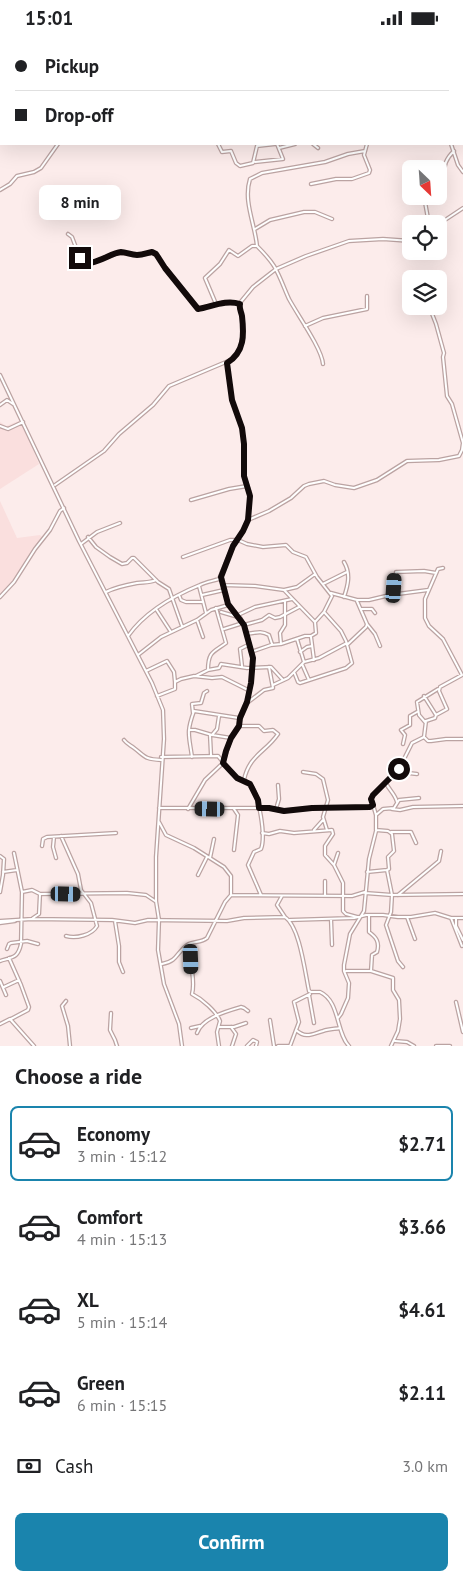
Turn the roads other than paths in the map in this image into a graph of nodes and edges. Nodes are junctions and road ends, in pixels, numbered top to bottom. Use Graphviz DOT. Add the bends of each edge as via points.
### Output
graph roads {
  1 [pos="57,145"];
  2 [pos="218,145"];
  3 [pos="266,145"];
  4 [pos="277,145"];
  5 [pos="291,145"];
  6 [pos="314,145"];
  7 [pos="367,145"];
  8 [pos="451,145"];
  9 [pos="279,148"];
  10 [pos="318,148"];
  11 [pos="365,151"];
  12 [pos="454,151"];
  13 [pos="447,160"];
  14 [pos="253,163"];
  15 [pos="463,172"];
  16 [pos="311,185"];
  17 [pos="0,190"];
  18 [pos="463,208"];
  19 [pos="332,219"];
  20 [pos="447,219"];
  21 [pos="255,229"];
  22 [pos="68,234"];
  23 [pos="402,240"];
  24 [pos="256,245"];
  25 [pos="276,269"];
  26 [pos="367,296"];
  27 [pos="216,303"];
  28 [pos="240,304"];
  29 [pos="432,315"];
  30 [pos="305,326"];
  31 [pos="227,363"];
  32 [pos="323,364"];
  33 [pos="0,375"];
  34 [pos="0,405"];
  35 [pos="15,406"];
  36 [pos="23,423"];
  37 [pos="0,426"];
  38 [pos="463,443"];
  39 [pos="54,485"];
  40 [pos="247,486"];
  41 [pos="191,500"];
  42 [pos="64,508"];
  43 [pos="248,520"];
  44 [pos="120,523"];
  45 [pos="88,537"];
  46 [pos="238,540"];
  47 [pos="81,544"];
  48 [pos="183,557"];
  49 [pos="344,563"];
  50 [pos="443,568"];
  51 [pos="347,572"];
  52 [pos="436,573"];
  53 [pos="315,574"];
  54 [pos="221,577"];
  55 [pos="156,580"];
  56 [pos="324,584"];
  57 [pos="199,585"];
  58 [pos="223,585"];
  59 [pos="224,590"];
  60 [pos="284,590"];
  61 [pos="428,590"];
  62 [pos="105,592"];
  63 [pos="330,593"];
  64 [pos="179,595"];
  65 [pos="201,595"];
  66 [pos="394,595"];
  67 [pos="0,597"];
  68 [pos="344,597"];
  69 [pos="173,598"];
  70 [pos="292,599"];
  71 [pos="357,600"];
  72 [pos="285,601"];
  73 [pos="203,602"];
  74 [pos="228,605"];
  75 [pos="299,607"];
  76 [pos="216,608"];
  77 [pos="155,609"];
  78 [pos="361,609"];
  79 [pos="221,612"];
  80 [pos="324,612"];
  81 [pos="206,613"];
  82 [pos="375,613"];
  83 [pos="239,616"];
  84 [pos="285,616"];
  85 [pos="197,620"];
  86 [pos="315,623"];
  87 [pos="244,624"];
  88 [pos="368,624"];
  89 [pos="182,626"];
  90 [pos="223,630"];
  91 [pos="171,632"];
  92 [pos="247,634"];
  93 [pos="128,636"];
  94 [pos="311,636"];
  95 [pos="203,637"];
  96 [pos="297,639"];
  97 [pos="272,644"];
  98 [pos="281,644"];
  99 [pos="347,644"];
  100 [pos="249,645"];
  101 [pos="312,647"];
  102 [pos="380,647"];
  103 [pos="300,651"];
  104 [pos="251,652"];
  105 [pos="138,656"];
  106 [pos="314,660"];
  107 [pos="303,663"];
  108 [pos="242,666"];
  109 [pos="269,667"];
  110 [pos="251,668"];
  111 [pos="208,670"];
  112 [pos="146,671"];
  113 [pos="294,672"];
  114 [pos="195,676"];
  115 [pos="283,681"];
  116 [pos="310,681"];
  117 [pos="175,682"];
  118 [pos="273,685"];
  119 [pos="440,687"];
  120 [pos="207,691"];
  121 [pos="249,691"];
  122 [pos="157,695"];
  123 [pos="424,696"];
  124 [pos="247,702"];
  125 [pos="418,712"];
  126 [pos="193,713"];
  127 [pos="436,715"];
  128 [pos="219,716"];
  129 [pos="240,718"];
  130 [pos="425,722"];
  131 [pos="239,726"];
  132 [pos="188,730"];
  133 [pos="211,735"];
  134 [pos="424,737"];
  135 [pos="231,738"];
  136 [pos="463,739"];
  137 [pos="124,740"];
  138 [pos="403,744"];
  139 [pos="211,756"];
  140 [pos="192,757"];
  141 [pos="161,758"];
  142 [pos="223,763"];
  143 [pos="402,765"];
  144 [pos="303,772"];
  145 [pos="417,774"];
  146 [pos="244,780"];
  147 [pos="386,783"];
  148 [pos="278,785"];
  149 [pos="419,798"];
  150 [pos="397,802"];
  151 [pos="372,806"];
  152 [pos="463,806"];
  153 [pos="159,807"];
  154 [pos="322,807"];
  155 [pos="326,807"];
  156 [pos="232,808"];
  157 [pos="259,808"];
  158 [pos="188,809"];
  159 [pos="276,809"];
  160 [pos="392,809"];
  161 [pos="324,811"];
  162 [pos="376,815"];
  163 [pos="158,819"];
  164 [pos="323,820"];
  165 [pos="327,830"];
  166 [pos="376,830"];
  167 [pos="312,831"];
  168 [pos="391,832"];
  169 [pos="116,833"];
  170 [pos="262,833"];
  171 [pos="60,836"];
  172 [pos="54,837"];
  173 [pos="214,839"];
  174 [pos="416,843"];
  175 [pos="42,846"];
  176 [pos="234,850"];
  177 [pos="441,851"];
  178 [pos="14,853"];
  179 [pos="338,853"];
  180 [pos="0,855"];
  181 [pos="208,857"];
  182 [pos="56,858"];
  183 [pos="334,865"];
  184 [pos="17,870"];
  185 [pos="387,870"];
  186 [pos="3,872"];
  187 [pos="367,872"];
  188 [pos="198,875"];
  189 [pos="325,881"];
  190 [pos="0,892"];
  191 [pos="22,892"];
  192 [pos="365,893"];
  193 [pos="40,894"];
  194 [pos="84,894"];
  195 [pos="463,894"];
  196 [pos="231,895"];
  197 [pos="261,895"];
  198 [pos="392,895"];
  199 [pos="398,895"];
  200 [pos="282,896"];
  201 [pos="325,896"];
  202 [pos="343,896"];
  203 [pos="156,901"];
  204 [pos="369,915"];
  205 [pos="390,916"];
  206 [pos="285,917"];
  207 [pos="360,917"];
  208 [pos="407,917"];
  209 [pos="451,918"];
  210 [pos="456,918"];
  211 [pos="463,918"];
  212 [pos="32,919"];
  213 [pos="331,919"];
  214 [pos="21,920"];
  215 [pos="95,920"];
  216 [pos="115,920"];
  217 [pos="159,920"];
  218 [pos="216,920"];
  219 [pos="290,920"];
  220 [pos="0,922"];
  221 [pos="66,936"];
  222 [pos="416,939"];
  223 [pos="463,940"];
  224 [pos="21,942"];
  225 [pos="38,944"];
  226 [pos="332,945"];
  227 [pos="462,946"];
  228 [pos="186,947"];
  229 [pos="7,949"];
  230 [pos="9,958"];
  231 [pos="0,961"];
  232 [pos="161,964"];
  233 [pos="403,967"];
  234 [pos="344,971"];
  235 [pos="371,971"];
  236 [pos="123,972"];
  237 [pos="19,980"];
  238 [pos="0,981"];
  239 [pos="4,987"];
  240 [pos="310,993"];
  241 [pos="6,995"];
  242 [pos="66,1001"];
  243 [pos="456,1003"];
  244 [pos="248,1011"];
  245 [pos="111,1013"];
  246 [pos="217,1015"];
  247 [pos="338,1017"];
  248 [pos="11,1019"];
  249 [pos="270,1020"];
  250 [pos="246,1023"];
  251 [pos="314,1023"];
  252 [pos="0,1024"];
  253 [pos="202,1025"];
  254 [pos="218,1027"];
  255 [pos="231,1027"];
  256 [pos="191,1028"];
  257 [pos="340,1028"];
  258 [pos="296,1030"];
  259 [pos="463,1032"];
  260 [pos="198,1033"];
  261 [pos="394,1041"];
  262 [pos="34,1046"];
  263 [pos="70,1046"];
  264 [pos="116,1046"];
  265 [pos="182,1046"];
  266 [pos="219,1046"];
  267 [pos="232,1046"];
  268 [pos="247,1046"];
  269 [pos="256,1046"];
  270 [pos="274,1046"];
  271 [pos="278,1046"];
  272 [pos="289,1046"];
  273 [pos="349,1046"];
  274 [pos="391,1046"];
  275 [pos="414,1046"];
  276 [pos="436,1046"];
  277 [pos="450,1046"];
  1 -- 17 [label="street" via="42,168 18,176"];
  2 -- 14 [label="street" via="222,152 231,151 239,165"];
  3 -- 14 [label="street" via="257,146"];
  4 -- 9 [label="street"];
  5 -- 9 [label="street"];
  6 -- 10 [label="street"];
  7 -- 11 [label="street"];
  8 -- 12 [label="street"];
  9 -- 14 [label="street" via="282,159"];
  11 -- 16 [label="street" via="369,173"];
  11 -- 21 [label="street" via="252,177 248,191 249,209"];
  12 -- 13 [label="street"];
  12 -- 15 [label="street"];
  18 -- 20 [label="street"];
  19 -- 21 [label="street" via="315,212 304,212 270,220"];
  21 -- 24 [label="street"];
  22 -- 27 [label="street" via="83,262 95,262 118,253 139,255 152,252 196,307 199,309"];
  23 -- 25 [label="street" via="349,241"];
  24 -- 25 [label="street"];
  24 -- 27 [label="street" via="238,256 229,250 205,278"];
  25 -- 28 [label="street" via="253,287"];
  25 -- 30 [label="street"];
  26 -- 30 [label="street" via="367,309 323,318"];
  27 -- 28 [label="street"];
  28 -- 31 [label="street" via="242,343 238,354"];
  29 -- 38 [label="street" via="444,353 449,401"];
  30 -- 32 [label="street"];
  31 -- 39 [label="street" via="169,386 154,405 104,451"];
  31 -- 40 [label="street" via="232,400 242,428"];
  33 -- 35 [label="street"];
  34 -- 35 [label="street" via="9,400"];
  35 -- 36 [label="street"];
  36 -- 37 [label="street" via="8,429"];
  36 -- 39 [label="street"];
  38 -- 43 [label="street" via="459,456 406,461 377,480 354,488 324,481 304,486 291,498"];
  39 -- 42 [label="street"];
  40 -- 41 [label="street"];
  40 -- 43 [label="street" via="250,496"];
  42 -- 47 [label="street"];
  42 -- 67 [label="street" via="14,582"];
  43 -- 46 [label="street"];
  44 -- 45 [label="street"];
  45 -- 47 [label="street"];
  45 -- 55 [label="street" via="122,564 134,558"];
  46 -- 48 [label="street"];
  46 -- 53 [label="street" via="262,547 287,546 306,557"];
  46 -- 54 [label="street"];
  47 -- 62 [label="street"];
  49 -- 51 [label="street"];
  50 -- 52 [label="street"];
  51 -- 56 [label="street"];
  51 -- 68 [label="street"];
  52 -- 61 [label="street"];
  52 -- 66 [label="street" via="396,572"];
  53 -- 56 [label="street"];
  53 -- 60 [label="street" via="298,587"];
  54 -- 57 [label="street"];
  54 -- 58 [label="street"];
  55 -- 62 [label="street" via="123,585"];
  55 -- 69 [label="street" via="167,587"];
  56 -- 63 [label="street"];
  57 -- 64 [label="street"];
  57 -- 65 [label="street"];
  58 -- 59 [label="street"];
  58 -- 60 [label="street"];
  59 -- 65 [label="street"];
  59 -- 74 [label="street"];
  60 -- 70 [label="street"];
  61 -- 66 [label="street"];
  61 -- 119 [label="street" via="424,613 426,621 443,639 462,675"];
  62 -- 93 [label="street"];
  63 -- 68 [label="street"];
  63 -- 80 [label="street" via="332,598"];
  64 -- 69 [label="street"];
  64 -- 73 [label="street" via="184,601"];
  65 -- 73 [label="street"];
  66 -- 71 [label="street"];
  68 -- 71 [label="street"];
  69 -- 77 [label="street"];
  69 -- 89 [label="street"];
  70 -- 72 [label="street"];
  70 -- 75 [label="street"];
  71 -- 78 [label="street"];
  72 -- 83 [label="street" via="255,607"];
  72 -- 84 [label="street"];
  73 -- 81 [label="street"];
  74 -- 76 [label="street"];
  74 -- 83 [label="street"];
  75 -- 84 [label="street"];
  75 -- 86 [label="street"];
  76 -- 81 [label="street"];
  76 -- 90 [label="street"];
  77 -- 91 [label="street"];
  77 -- 93 [label="street"];
  78 -- 82 [label="street" via="372,609"];
  78 -- 88 [label="street"];
  79 -- 83 [label="street"];
  80 -- 86 [label="street"];
  80 -- 99 [label="street" via="339,628"];
  81 -- 85 [label="street"];
  83 -- 87 [label="street"];
  84 -- 87 [label="street" via="275,618 269,615"];
  84 -- 98 [label="street" via="280,633"];
  85 -- 89 [label="street"];
  85 -- 95 [label="street"];
  86 -- 94 [label="street" via="316,633"];
  87 -- 90 [label="street"];
  87 -- 92 [label="street"];
  88 -- 99 [label="street"];
  88 -- 102 [label="street"];
  89 -- 91 [label="street"];
  90 -- 111 [label="street" via="226,643 209,657"];
  91 -- 105 [label="street" via="157,639"];
  92 -- 97 [label="street" via="264,632"];
  92 -- 100 [label="street"];
  93 -- 105 [label="street"];
  94 -- 96 [label="street"];
  94 -- 101 [label="street"];
  96 -- 98 [label="street"];
  96 -- 103 [label="street"];
  97 -- 98 [label="street"];
  97 -- 104 [label="street"];
  99 -- 106 [label="street"];
  99 -- 116 [label="street" via="352,663 349,667"];
  100 -- 104 [label="street"];
  100 -- 108 [label="street" via="240,648"];
  101 -- 103 [label="street"];
  101 -- 106 [label="street"];
  103 -- 107 [label="street"];
  104 -- 110 [label="street"];
  105 -- 112 [label="street"];
  106 -- 107 [label="street"];
  107 -- 113 [label="street"];
  107 -- 116 [label="street"];
  108 -- 110 [label="street"];
  108 -- 111 [label="street" via="222,664"];
  109 -- 110 [label="street"];
  109 -- 115 [label="street"];
  109 -- 118 [label="street"];
  110 -- 121 [label="street"];
  111 -- 114 [label="street"];
  112 -- 117 [label="street" via="167,661 174,671"];
  112 -- 122 [label="street"];
  113 -- 115 [label="street"];
  113 -- 116 [label="street" via="298,682"];
  114 -- 117 [label="street"];
  114 -- 121 [label="street" via="225,677"];
  115 -- 118 [label="street"];
  117 -- 122 [label="street" via="175,689"];
  118 -- 124 [label="street" via="273,688 264,690"];
  119 -- 123 [label="street"];
  119 -- 127 [label="street" via="447,709"];
  120 -- 126 [label="street" via="201,703 192,704"];
  121 -- 124 [label="street"];
  122 -- 141 [label="street" via="163,712"];
  123 -- 125 [label="street" via="416,702"];
  123 -- 127 [label="street"];
  124 -- 129 [label="street"];
  125 -- 130 [label="street"];
  125 -- 138 [label="street" via="410,716 410,725 401,731 405,735"];
  126 -- 128 [label="street"];
  126 -- 132 [label="street"];
  127 -- 130 [label="street"];
  128 -- 129 [label="street"];
  128 -- 133 [label="street" via="217,729"];
  129 -- 131 [label="street"];
  130 -- 134 [label="street"];
  131 -- 135 [label="street"];
  131 -- 146 [label="street" via="259,726 264,731 273,730 278,734 256,756"];
  132 -- 133 [label="street"];
  132 -- 140 [label="street"];
  133 -- 135 [label="street"];
  133 -- 139 [label="street"];
  134 -- 136 [label="street" via="428,741"];
  134 -- 143 [label="street" via="410,746"];
  135 -- 142 [label="street"];
  137 -- 141 [label="street" via="143,757"];
  139 -- 140 [label="street"];
  139 -- 142 [label="street" via="218,756"];
  140 -- 141 [label="street"];
  141 -- 153 [label="street"];
  142 -- 146 [label="street" via="237,778"];
  142 -- 158 [label="street" via="205,781"];
  143 -- 145 [label="street" via="408,773"];
  143 -- 147 [label="street"];
  144 -- 155 [label="street" via="323,779"];
  146 -- 157 [label="street" via="253,789"];
  147 -- 150 [label="street"];
  147 -- 151 [label="street" via="371,797"];
  148 -- 159 [label="street"];
  149 -- 150 [label="street"];
  150 -- 160 [label="street"];
  151 -- 155 [label="street"];
  151 -- 162 [label="street"];
  152 -- 160 [label="street"];
  153 -- 158 [label="street"];
  153 -- 163 [label="street"];
  154 -- 155 [label="street"];
  154 -- 159 [label="street"];
  154 -- 161 [label="street"];
  155 -- 161 [label="street"];
  156 -- 157 [label="street"];
  156 -- 158 [label="street"];
  156 -- 176 [label="street" via="238,815"];
  157 -- 159 [label="street"];
  157 -- 170 [label="street"];
  160 -- 162 [label="street" via="383,809"];
  161 -- 164 [label="street"];
  162 -- 166 [label="street"];
  163 -- 181 [label="street" via="166,835"];
  163 -- 203 [label="street"];
  164 -- 165 [label="street"];
  164 -- 167 [label="street"];
  165 -- 167 [label="street"];
  165 -- 183 [label="street" via="332,830 333,834 325,846 325,855"];
  166 -- 168 [label="street"];
  166 -- 187 [label="street"];
  167 -- 170 [label="street"];
  168 -- 174 [label="street" via="412,832"];
  168 -- 185 [label="street" via="394,851 388,857"];
  169 -- 171 [label="street"];
  170 -- 197 [label="street" via="262,847 254,852 248,865"];
  171 -- 172 [label="street"];
  171 -- 194 [label="street"];
  172 -- 175 [label="street" via="45,837"];
  172 -- 182 [label="street"];
  173 -- 181 [label="street"];
  177 -- 199 [label="street" via="439,861"];
  178 -- 184 [label="street"];
  179 -- 183 [label="street"];
  180 -- 186 [label="street"];
  181 -- 188 [label="street"];
  181 -- 196 [label="street" via="224,867 230,876"];
  183 -- 202 [label="street" via="343,883"];
  184 -- 186 [label="street"];
  184 -- 191 [label="street"];
  185 -- 187 [label="street"];
  185 -- 198 [label="street"];
  186 -- 190 [label="street"];
  187 -- 192 [label="street"];
  189 -- 201 [label="street"];
  191 -- 193 [label="street" via="32,890"];
  191 -- 214 [label="street"];
  192 -- 198 [label="street"];
  192 -- 202 [label="street"];
  192 -- 207 [label="street" via="364,911"];
  193 -- 194 [label="street"];
  193 -- 212 [label="street" via="40,914"];
  194 -- 203 [label="street" via="146,895"];
  194 -- 215 [label="street" via="91,903"];
  195 -- 199 [label="street"];
  196 -- 197 [label="street"];
  196 -- 218 [label="street"];
  197 -- 200 [label="street"];
  198 -- 199 [label="street"];
  198 -- 205 [label="street"];
  200 -- 201 [label="street"];
  200 -- 206 [label="street" via="277,905"];
  201 -- 202 [label="street"];
  202 -- 207 [label="street" via="344,913"];
  203 -- 217 [label="street"];
  204 -- 205 [label="street"];
  204 -- 207 [label="street"];
  204 -- 235 [label="street" via="368,932 378,943 377,952 372,956"];
  205 -- 208 [label="street"];
  205 -- 233 [label="street" via="386,925"];
  206 -- 218 [label="street"];
  206 -- 219 [label="street"];
  207 -- 213 [label="street"];
  207 -- 234 [label="street" via="350,934"];
  208 -- 209 [label="street" via="435,913"];
  208 -- 222 [label="street"];
  209 -- 210 [label="street"];
  209 -- 227 [label="street"];
  210 -- 211 [label="street"];
  210 -- 223 [label="street"];
  212 -- 214 [label="street"];
  212 -- 215 [label="street"];
  213 -- 219 [label="street"];
  213 -- 226 [label="street"];
  214 -- 220 [label="street"];
  214 -- 224 [label="street"];
  215 -- 216 [label="street"];
  215 -- 221 [label="street" via="96,928 90,933"];
  216 -- 217 [label="street" via="135,923"];
  216 -- 236 [label="street"];
  217 -- 218 [label="street"];
  217 -- 232 [label="street"];
  218 -- 228 [label="street" via="204,940"];
  219 -- 240 [label="street" via="300,945"];
  224 -- 225 [label="street"];
  224 -- 229 [label="street" via="9,943"];
  224 -- 230 [label="street" via="18,955"];
  228 -- 232 [label="street" via="173,961"];
  228 -- 246 [label="street" via="191,959 192,994 201,998"];
  230 -- 231 [label="street"];
  230 -- 237 [label="street"];
  232 -- 265 [label="street" via="167,994 178,1019"];
  234 -- 235 [label="street"];
  234 -- 247 [label="street" via="349,983 348,998"];
  235 -- 261 [label="street" via="393,979 400,1019"];
  237 -- 239 [label="street"];
  237 -- 248 [label="street" via="29,1007"];
  238 -- 239 [label="street"];
  239 -- 241 [label="street"];
  240 -- 247 [label="street" via="324,993"];
  240 -- 251 [label="street"];
  240 -- 258 [label="street" via="294,1001 299,1020"];
  242 -- 263 [label="street" via="62,1007"];
  243 -- 259 [label="street"];
  244 -- 246 [label="street" via="241,1007"];
  245 -- 264 [label="street" via="110,1030"];
  246 -- 253 [label="street"];
  246 -- 254 [label="street"];
  247 -- 257 [label="street"];
  248 -- 252 [label="street"];
  248 -- 262 [label="street"];
  249 -- 270 [label="street"];
  250 -- 255 [label="street"];
  253 -- 256 [label="street"];
  253 -- 260 [label="street"];
  254 -- 255 [label="street"];
  254 -- 266 [label="street"];
  255 -- 267 [label="street" via="236,1034"];
  257 -- 258 [label="street" via="308,1036"];
  257 -- 273 [label="street"];
  258 -- 272 [label="street"];
  261 -- 274 [label="street"];
  261 -- 275 [label="street"];
  268 -- 269 [label="street" via="253,1040 257,1042"];
  271 -- 272 [label="street"];
  276 -- 277 [label="street"];
}
